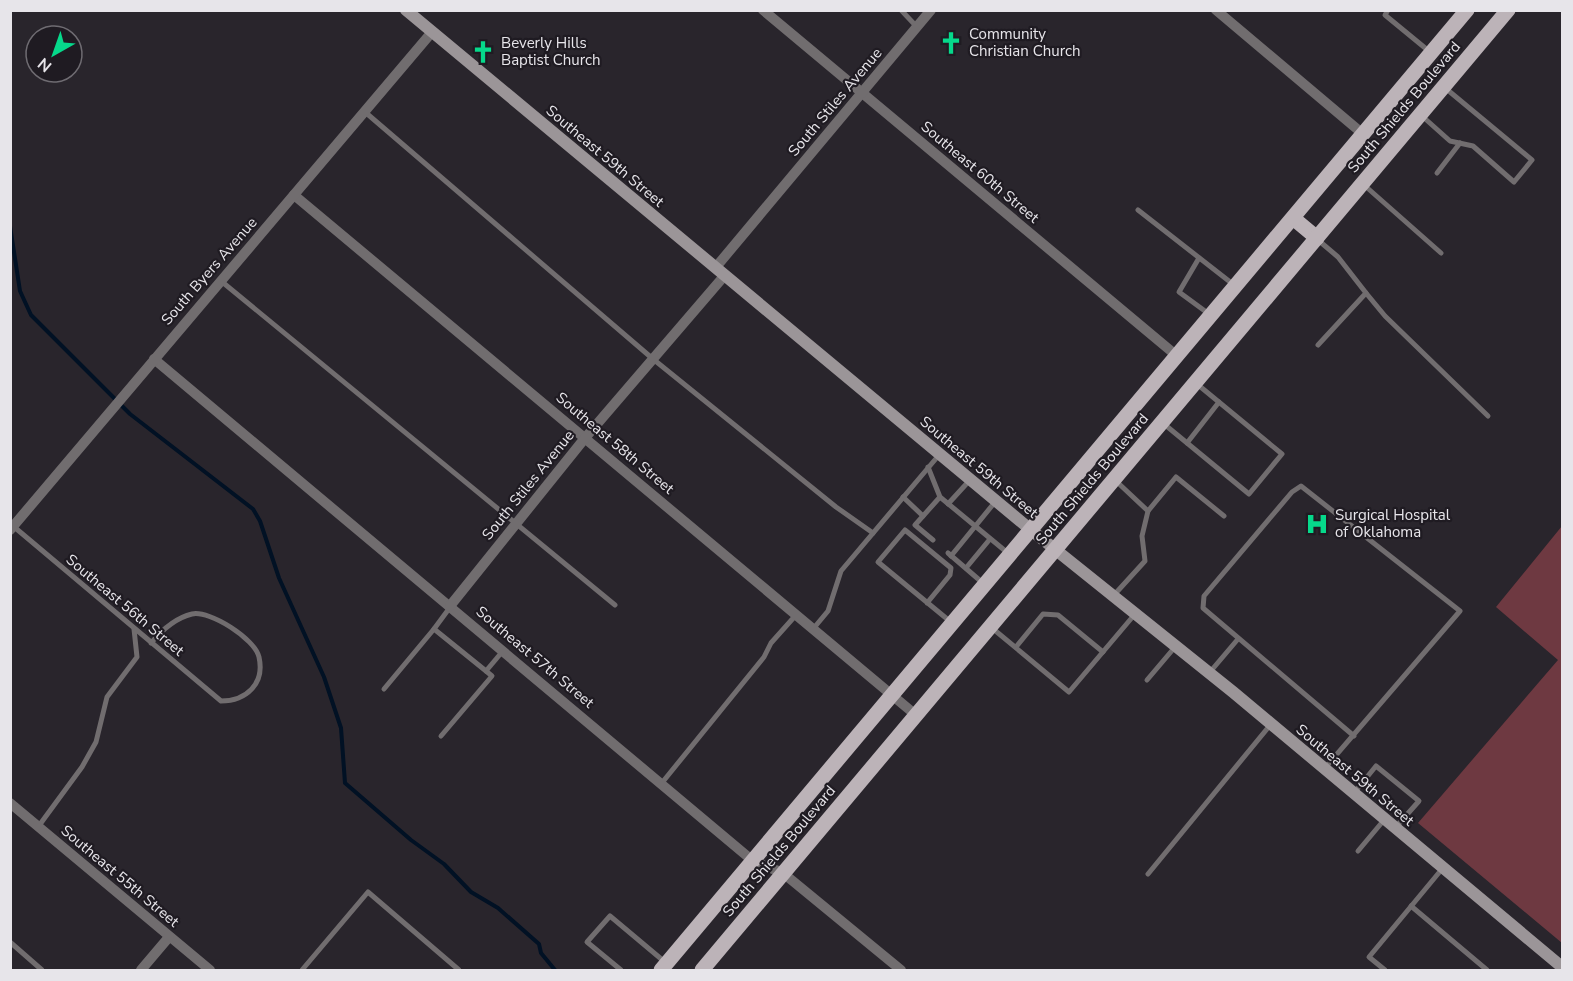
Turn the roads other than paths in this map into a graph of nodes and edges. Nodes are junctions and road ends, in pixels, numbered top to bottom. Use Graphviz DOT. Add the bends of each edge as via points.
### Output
graph roads {
  1 [pos="406,10"];
  2 [pos="763,10"];
  3 [pos="901,10"];
  4 [pos="931,10"];
  5 [pos="1216,10"];
  6 [pos="1388,10"];
  7 [pos="1467,10"];
  8 [pos="1508,10"];
  9 [pos="917,27"];
  10 [pos="432,32"];
  11 [pos="1431,53"];
  12 [pos="1444,87"];
  13 [pos="862,94"];
  14 [pos="365,112"];
  15 [pos="1420,115"];
  16 [pos="1363,134"];
  17 [pos="1460,143"];
  18 [pos="1437,173"];
  19 [pos="1363,184"];
  20 [pos="294,195"];
  21 [pos="1137,210"];
  22 [pos="1293,218"];
  23 [pos="1317,238"];
  24 [pos="1441,253"];
  25 [pos="1199,258"];
  26 [pos="721,271"];
  27 [pos="221,281"];
  28 [pos="1235,286"];
  29 [pos="1366,293"];
  30 [pos="1210,316"];
  31 [pos="1318,345"];
  32 [pos="1177,356"];
  33 [pos="653,358"];
  34 [pos="154,359"];
  35 [pos="1196,383"];
  36 [pos="1219,402"];
  37 [pos="1488,416"];
  38 [pos="1162,423"];
  39 [pos="585,438"];
  40 [pos="1187,443"];
  41 [pos="940,453"];
  42 [pos="928,467"];
  43 [pos="970,479"];
  44 [pos="1115,480"];
  45 [pos="903,497"];
  46 [pos="940,497"];
  47 [pos="996,500"];
  48 [pos="948,504"];
  49 [pos="1148,511"];
  50 [pos="923,516"];
  51 [pos="1224,516"];
  52 [pos="516,524"];
  53 [pos="976,526"];
  54 [pos="12,528"];
  55 [pos="1031,530"];
  56 [pos="873,533"];
  57 [pos="990,539"];
  58 [pos="933,540"];
  59 [pos="1057,549"];
  60 [pos="1010,555"];
  61 [pos="966,568"];
  62 [pos="986,585"];
  63 [pos="1113,596"];
  64 [pos="927,603"];
  65 [pos="615,605"];
  66 [pos="451,606"];
  67 [pos="1135,614"];
  68 [pos="796,615"];
  69 [pos="953,624"];
  70 [pos="992,627"];
  71 [pos="134,629"];
  72 [pos="434,629"];
  73 [pos="813,629"];
  74 [pos="1238,639"];
  75 [pos="151,643"];
  76 [pos="1016,647"];
  77 [pos="1175,647"];
  78 [pos="503,651"];
  79 [pos="1103,652"];
  80 [pos="486,671"];
  81 [pos="1209,674"];
  82 [pos="1147,680"];
  83 [pos="384,689"];
  84 [pos="892,696"];
  85 [pos="917,716"];
  86 [pos="1271,724"];
  87 [pos="441,736"];
  88 [pos="1354,736"];
  89 [pos="1324,768"];
  90 [pos="661,784"];
  91 [pos="1354,794"];
  92 [pos="10,803"];
  93 [pos="1385,819"];
  94 [pos="38,827"];
  95 [pos="1395,828"];
  96 [pos="1358,851"];
  97 [pos="753,861"];
  98 [pos="1443,867"];
  99 [pos="783,873"];
  100 [pos="1148,874"];
  101 [pos="1411,906"];
  102 [pos="169,937"];
  103 [pos="10,942"];
  104 [pos="664,967"];
  105 [pos="1563,967"];
  106 [pos="42,970"];
  107 [pos="141,970"];
  108 [pos="210,970"];
  109 [pos="302,970"];
  110 [pos="459,970"];
  111 [pos="621,970"];
  112 [pos="702,970"];
  113 [pos="901,970"];
  114 [pos="1385,970"];
  115 [pos="1487,970"];
  1 -- 10 [label="main road, Southeast 59th Street"];
  2 -- 13 [label="street, Southeast 60th Street"];
  3 -- 9 [label="lane"];
  4 -- 9 [label="street, South Stiles Avenue"];
  5 -- 16 [label="street"];
  6 -- 11 [label="lane" via="1385,15"];
  7 -- 11 [label="main road, South Shields Boulevard"];
  8 -- 12 [label="main road, South Shields Boulevard"];
  9 -- 13 [label="street, South Stiles Avenue"];
  10 -- 14 [label="street, South Byers Avenue"];
  10 -- 26 [label="main road, Southeast 59th Street"];
  11 -- 16 [label="main road, South Shields Boulevard"];
  12 -- 15 [label="main road, South Shields Boulevard"];
  12 -- 17 [label="lane" via="1532,160 1514,182 1473,146"];
  13 -- 26 [label="street, South Stiles Avenue"];
  13 -- 32 [label="street, Southeast 60th Street"];
  14 -- 20 [label="street, South Byers Avenue"];
  14 -- 33 [label="lane"];
  15 -- 17 [label="lane" via="1450,141"];
  15 -- 19 [label="main road, South Shields Boulevard"];
  16 -- 22 [label="main road, South Shields Boulevard"];
  17 -- 18 [label="lane"];
  19 -- 23 [label="main road, South Shields Boulevard"];
  19 -- 24 [label="lane"];
  20 -- 27 [label="street, South Byers Avenue"];
  20 -- 39 [label="street, Southeast 58th Street"];
  21 -- 25 [label="lane"];
  22 -- 23 [label="main road"];
  22 -- 28 [label="main road, South Shields Boulevard"];
  23 -- 29 [label="lane" via="1338,257"];
  23 -- 35 [label="main road, South Shields Boulevard"];
  25 -- 28 [label="lane"];
  25 -- 30 [label="lane" via="1179,292"];
  26 -- 33 [label="street, South Stiles Avenue"];
  26 -- 41 [label="main road, Southeast 59th Street"];
  27 -- 34 [label="street, South Byers Avenue"];
  27 -- 52 [label="lane"];
  28 -- 30 [label="main road, South Shields Boulevard"];
  29 -- 31 [label="lane"];
  29 -- 37 [label="lane"];
  30 -- 32 [label="main road, South Shields Boulevard"];
  32 -- 55 [label="main road, South Shields Boulevard"];
  33 -- 39 [label="street, South Stiles Avenue"];
  33 -- 56 [label="lane"];
  34 -- 54 [label="street, South Byers Avenue"];
  34 -- 66 [label="street, Southeast 57th Street"];
  35 -- 36 [label="lane"];
  35 -- 38 [label="main road, South Shields Boulevard"];
  36 -- 40 [label="lane"];
  36 -- 40 [label="lane" via="1282,454 1249,495"];
  38 -- 40 [label="lane"];
  38 -- 44 [label="main road, South Shields Boulevard"];
  39 -- 52 [label="street, South Stiles Avenue"];
  39 -- 68 [label="street, Southeast 58th Street"];
  41 -- 42 [label="lane"];
  41 -- 43 [label="main road, Southeast 59th Street"];
  42 -- 45 [label="lane"];
  42 -- 46 [label="lane"];
  43 -- 47 [label="main road, Southeast 59th Street"];
  43 -- 48 [label="lane"];
  44 -- 49 [label="lane"];
  44 -- 59 [label="main road, South Shields Boulevard"];
  45 -- 50 [label="lane"];
  45 -- 56 [label="lane"];
  46 -- 48 [label="lane"];
  46 -- 50 [label="lane"];
  47 -- 53 [label="lane"];
  47 -- 55 [label="main road, Southeast 59th Street"];
  48 -- 53 [label="lane"];
  49 -- 51 [label="lane" via="1176,477"];
  49 -- 63 [label="lane" via="1142,536 1145,561"];
  50 -- 58 [label="lane" via="915,525"];
  52 -- 65 [label="lane"];
  52 -- 66 [label="street, South Stiles Avenue"];
  53 -- 57 [label="lane"];
  53 -- 61 [label="lane" via="949,554"];
  54 -- 71 [label="lane, Southeast 56th Street"];
  55 -- 59 [label="main road, Southeast 59th Street"];
  55 -- 60 [label="main road, South Shields Boulevard"];
  56 -- 73 [label="lane" via="841,571 828,611"];
  57 -- 60 [label="lane"];
  57 -- 61 [label="lane"];
  59 -- 63 [label="main road, Southeast 59th Street"];
  59 -- 70 [label="main road, South Shields Boulevard"];
  60 -- 62 [label="main road, South Shields Boulevard"];
  61 -- 62 [label="lane"];
  62 -- 69 [label="main road, South Shields Boulevard"];
  63 -- 67 [label="main road, Southeast 59th Street"];
  64 -- 64 [label="lane" via="878,562 905,530 951,568 951,575"];
  64 -- 69 [label="lane"];
  66 -- 72 [label="lane"];
  66 -- 78 [label="street, Southeast 57th Street"];
  67 -- 77 [label="main road, Southeast 59th Street"];
  67 -- 79 [label="lane"];
  68 -- 73 [label="street, Southeast 58th Street"];
  68 -- 90 [label="lane"];
  69 -- 84 [label="main road, South Shields Boulevard"];
  70 -- 76 [label="lane"];
  70 -- 85 [label="main road, South Shields Boulevard"];
  71 -- 75 [label="lane, Southeast 56th Street"];
  71 -- 94 [label="lane" via="137,657 107,697 96,742"];
  72 -- 80 [label="lane"];
  72 -- 83 [label="lane"];
  73 -- 84 [label="street, Southeast 58th Street"];
  74 -- 81 [label="lane"];
  74 -- 88 [label="lane"];
  74 -- 88 [label="lane" via="1203,608 1204,596 1301,486 1460,611"];
  75 -- 75 [label="lane, Southeast 56th Street" via="221,701 236,701 252,690 259,678 259,655 242,634 218,621 195,614 183,617 163,629"];
  76 -- 79 [label="lane" via="1043,614 1058,615"];
  76 -- 79 [label="lane" via="1069,692"];
  77 -- 81 [label="main road, Southeast 59th Street"];
  77 -- 82 [label="lane"];
  78 -- 80 [label="lane"];
  78 -- 90 [label="street, Southeast 57th Street"];
  80 -- 87 [label="lane" via="492,676"];
  81 -- 86 [label="main road, Southeast 59th Street"];
  84 -- 85 [label="street, Southeast 58th Street"];
  84 -- 97 [label="main road, South Shields Boulevard"];
  85 -- 99 [label="main road, South Shields Boulevard"];
  86 -- 89 [label="main road, Southeast 59th Street"];
  86 -- 100 [label="lane"];
  88 -- 89 [label="lane"];
  89 -- 91 [label="main road, Southeast 59th Street"];
  90 -- 97 [label="street, Southeast 57th Street"];
  91 -- 93 [label="main road, Southeast 59th Street"];
  91 -- 95 [label="lane" via="1376,765 1419,801"];
  92 -- 94 [label="street, Southeast 55th Street"];
  93 -- 95 [label="main road, Southeast 59th Street"];
  93 -- 96 [label="lane"];
  94 -- 102 [label="street, Southeast 55th Street"];
  95 -- 98 [label="main road, Southeast 59th Street"];
  97 -- 99 [label="street, Southeast 57th Street"];
  97 -- 104 [label="main road, South Shields Boulevard"];
  98 -- 101 [label="lane"];
  98 -- 105 [label="main road, Southeast 59th Street"];
  99 -- 112 [label="main road, South Shields Boulevard"];
  99 -- 113 [label="street, Southeast 57th Street"];
  101 -- 114 [label="lane" via="1369,957"];
  101 -- 115 [label="lane"];
  102 -- 107 [label="street"];
  102 -- 108 [label="street, Southeast 55th Street"];
  103 -- 106 [label="lane"];
  104 -- 111 [label="lane" via="610,916 587,942"];
  109 -- 110 [label="lane" via="368,892"];
}
